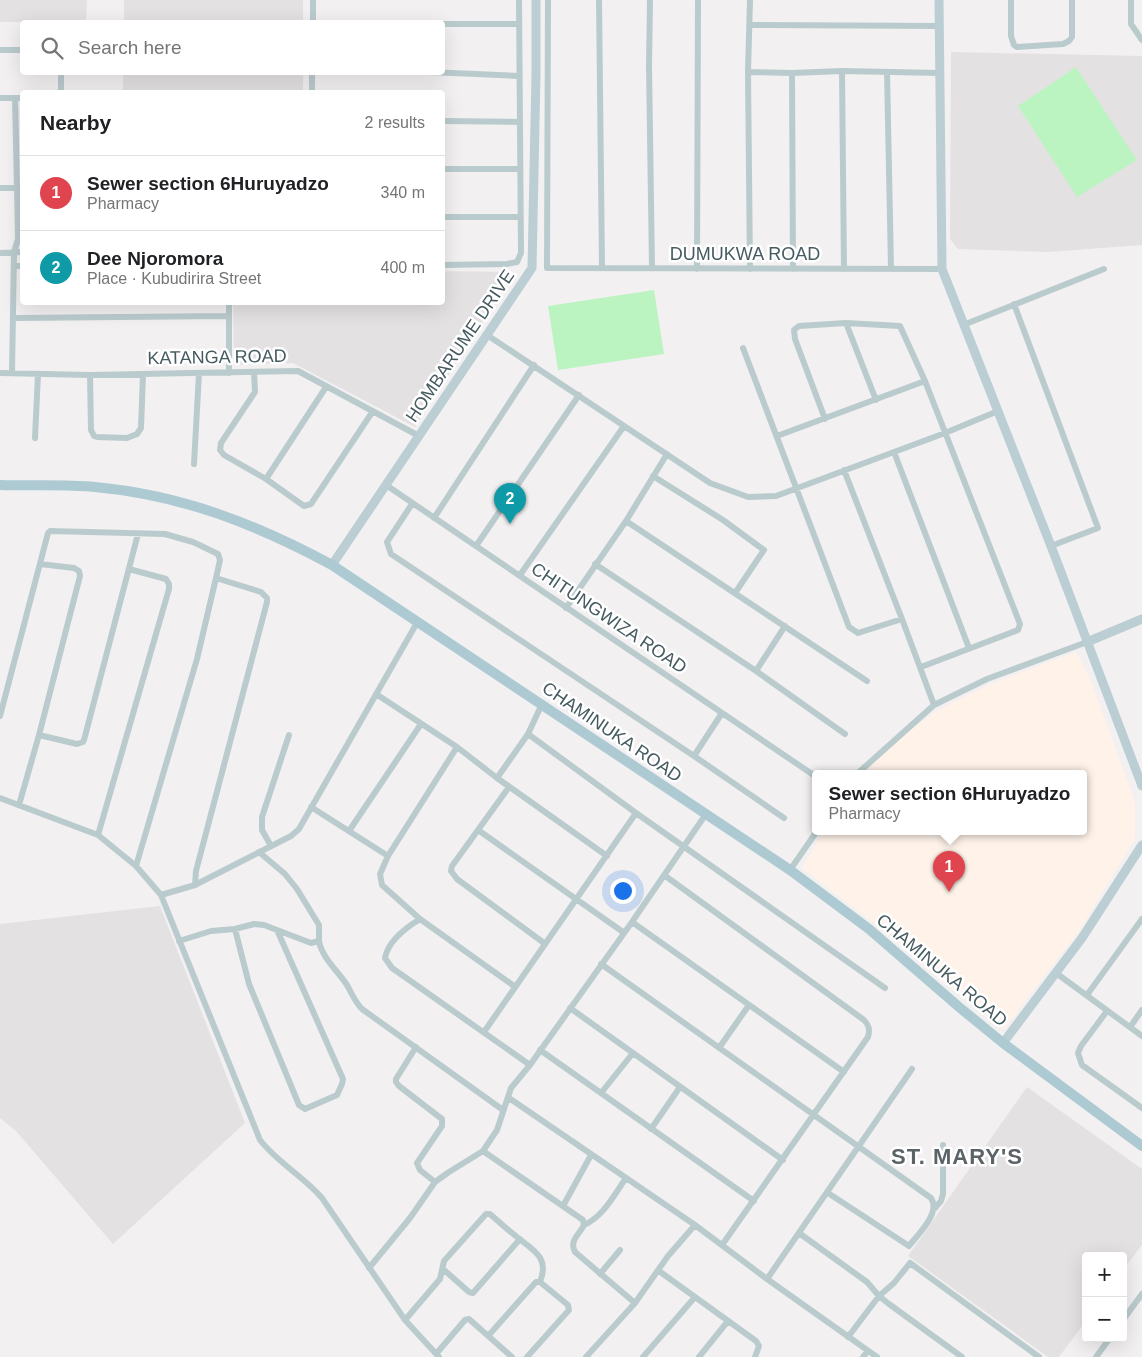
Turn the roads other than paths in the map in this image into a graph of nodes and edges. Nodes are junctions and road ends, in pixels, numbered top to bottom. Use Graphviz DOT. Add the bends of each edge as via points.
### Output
graph roads {
  1 [pos="313,0"];
  2 [pos="519,0"];
  3 [pos="536,0"];
  4 [pos="548,0"];
  5 [pos="599,0"];
  6 [pos="650,0"];
  7 [pos="698,0"];
  8 [pos="750,0"];
  9 [pos="939,0"];
  10 [pos="1011,0"];
  11 [pos="1072,0"];
  12 [pos="1132,0"];
  13 [pos="312,20"];
  14 [pos="445,24"];
  15 [pos="518,24"];
  16 [pos="750,25"];
  17 [pos="940,26"];
  18 [pos="1142,40"];
  19 [pos="0,50"];
  20 [pos="20,50"];
  21 [pos="842,71"];
  22 [pos="748,72"];
  23 [pos="887,72"];
  24 [pos="445,73"];
  25 [pos="792,73"];
  26 [pos="940,73"];
  27 [pos="61,75"];
  28 [pos="312,75"];
  29 [pos="519,76"];
  30 [pos="61,90"];
  31 [pos="312,90"];
  32 [pos="0,98"];
  33 [pos="15,98"];
  34 [pos="20,98"];
  35 [pos="445,121"];
  36 [pos="520,122"];
  37 [pos="445,168"];
  38 [pos="519,170"];
  39 [pos="0,188"];
  40 [pos="17,188"];
  41 [pos="445,216"];
  42 [pos="520,217"];
  43 [pos="14,252"];
  44 [pos="20,252"];
  45 [pos="0,253"];
  46 [pos="445,265"];
  47 [pos="14,266"];
  48 [pos="20,266"];
  49 [pos="602,267"];
  50 [pos="652,268"];
  51 [pos="891,268"];
  52 [pos="697,269"];
  53 [pos="750,269"];
  54 [pos="793,269"];
  55 [pos="844,269"];
  56 [pos="942,269"];
  57 [pos="1104,269"];
  58 [pos="1014,304"];
  59 [pos="228,305"];
  60 [pos="228,316"];
  61 [pos="14,318"];
  62 [pos="846,323"];
  63 [pos="963,324"];
  64 [pos="487,334"];
  65 [pos="743,348"];
  66 [pos="534,365"];
  67 [pos="229,372"];
  68 [pos="254,372"];
  69 [pos="0,373"];
  70 [pos="12,373"];
  71 [pos="199,373"];
  72 [pos="38,374"];
  73 [pos="143,374"];
  74 [pos="90,375"];
  75 [pos="925,381"];
  76 [pos="326,386"];
  77 [pos="579,395"];
  78 [pos="876,400"];
  79 [pos="373,411"];
  80 [pos="998,411"];
  81 [pos="824,419"];
  82 [pos="624,426"];
  83 [pos="945,433"];
  84 [pos="419,436"];
  85 [pos="777,436"];
  86 [pos="35,438"];
  87 [pos="894,452"];
  88 [pos="667,454"];
  89 [pos="194,464"];
  90 [pos="844,470"];
  91 [pos="653,476"];
  92 [pos="266,479"];
  93 [pos="0,485"];
  94 [pos="386,486"];
  95 [pos="797,488"];
  96 [pos="412,504"];
  97 [pos="434,518"];
  98 [pos="626,521"];
  99 [pos="138,534"];
  100 [pos="476,546"];
  101 [pos="1051,546"];
  102 [pos="40,564"];
  103 [pos="595,564"];
  104 [pos="332,565"];
  105 [pos="129,569"];
  106 [pos="520,575"];
  107 [pos="216,578"];
  108 [pos="735,592"];
  109 [pos="566,608"];
  110 [pos="902,619"];
  111 [pos="1142,619"];
  112 [pos="418,620"];
  113 [pos="786,626"];
  114 [pos="1087,642"];
  115 [pos="969,648"];
  116 [pos="921,667"];
  117 [pos="756,670"];
  118 [pos="867,681"];
  119 [pos="376,694"];
  120 [pos="542,704"];
  121 [pos="934,705"];
  122 [pos="722,713"];
  123 [pos="0,716"];
  124 [pos="421,724"];
  125 [pos="528,734"];
  126 [pos="845,734"];
  127 [pos="39,735"];
  128 [pos="289,735"];
  129 [pos="457,747"];
  130 [pos="694,756"];
  131 [pos="861,770"];
  132 [pos="812,774"];
  133 [pos="497,778"];
  134 [pos="1142,786"];
  135 [pos="509,787"];
  136 [pos="0,798"];
  137 [pos="19,805"];
  138 [pos="311,807"];
  139 [pos="636,813"];
  140 [pos="706,814"];
  141 [pos="784,818"];
  142 [pos="478,830"];
  143 [pos="349,831"];
  144 [pos="98,835"];
  145 [pos="814,835"];
  146 [pos="1142,845"];
  147 [pos="270,846"];
  148 [pos="684,846"];
  149 [pos="259,852"];
  150 [pos="388,856"];
  151 [pos="607,856"];
  152 [pos="136,866"];
  153 [pos="790,870"];
  154 [pos="664,875"];
  155 [pos="195,885"];
  156 [pos="161,895"];
  157 [pos="576,900"];
  158 [pos="420,919"];
  159 [pos="1142,919"];
  160 [pos="632,922"];
  161 [pos="235,929"];
  162 [pos="277,930"];
  163 [pos="623,932"];
  164 [pos="179,941"];
  165 [pos="319,941"];
  166 [pos="544,943"];
  167 [pos="601,964"];
  168 [pos="1056,973"];
  169 [pos="514,986"];
  170 [pos="885,988"];
  171 [pos="1087,995"];
  172 [pos="749,1005"];
  173 [pos="570,1008"];
  174 [pos="1142,1010"];
  175 [pos="1107,1011"];
  176 [pos="1130,1027"];
  177 [pos="484,1032"];
  178 [pos="1142,1036"];
  179 [pos="1003,1043"];
  180 [pos="416,1047"];
  181 [pos="719,1048"];
  182 [pos="540,1050"];
  183 [pos="632,1053"];
  184 [pos="530,1065"];
  185 [pos="912,1069"];
  186 [pos="844,1072"];
  187 [pos="680,1087"];
  188 [pos="601,1093"];
  189 [pos="509,1098"];
  190 [pos="1142,1108"];
  191 [pos="503,1110"];
  192 [pos="814,1116"];
  193 [pos="651,1129"];
  194 [pos="942,1145"];
  195 [pos="1142,1146"];
  196 [pos="857,1147"];
  197 [pos="483,1151"];
  198 [pos="591,1155"];
  199 [pos="783,1160"];
  200 [pos="626,1178"];
  201 [pos="435,1182"];
  202 [pos="828,1193"];
  203 [pos="754,1201"];
  204 [pos="562,1206"];
  205 [pos="935,1208"];
  206 [pos="695,1224"];
  207 [pos="584,1225"];
  208 [pos="799,1233"];
  209 [pos="520,1239"];
  210 [pos="722,1245"];
  211 [pos="620,1250"];
  212 [pos="369,1268"];
  213 [pos="443,1269"];
  214 [pos="659,1272"];
  215 [pos="600,1274"];
  216 [pos="767,1279"];
  217 [pos="540,1282"];
  218 [pos="1142,1294"];
  219 [pos="879,1296"];
  220 [pos="694,1297"];
  221 [pos="635,1303"];
  222 [pos="1127,1315"];
  223 [pos="405,1320"];
  224 [pos="728,1320"];
  225 [pos="489,1336"];
  226 [pos="848,1336"];
  227 [pos="1107,1342"];
  228 [pos="868,1351"];
  229 [pos="437,1356"];
  230 [pos="512,1357"];
  231 [pos="527,1357"];
  232 [pos="586,1357"];
  233 [pos="643,1357"];
  234 [pos="699,1357"];
  235 [pos="755,1357"];
  236 [pos="863,1357"];
  237 [pos="877,1357"];
  238 [pos="962,1357"];
  239 [pos="1039,1357"];
  240 [pos="1096,1357"];
  1 -- 13 [label="street"];
  2 -- 15 [label="street"];
  3 -- 64 [label="street, HOMBARUME DRIVE" via="532,268"];
  4 -- 49 [label="street, DUMUKWA ROAD" via="548,268"];
  5 -- 49 [label="street"];
  6 -- 50 [label="street"];
  7 -- 52 [label="street"];
  8 -- 16 [label="street"];
  9 -- 17 [label="street"];
  10 -- 11 [label="street" via="1010,36 1017,47 1069,41 1072,36"];
  12 -- 18 [label="street" via="1131,24"];
  14 -- 15 [label="street"];
  15 -- 29 [label="street"];
  16 -- 17 [label="street"];
  16 -- 22 [label="street"];
  17 -- 26 [label="street"];
  19 -- 20 [label="street"];
  21 -- 23 [label="street"];
  21 -- 25 [label="street"];
  21 -- 55 [label="street"];
  22 -- 25 [label="street"];
  22 -- 53 [label="street"];
  23 -- 26 [label="street"];
  23 -- 51 [label="street"];
  24 -- 29 [label="street"];
  25 -- 54 [label="street"];
  26 -- 56 [label="street"];
  27 -- 30 [label="street"];
  28 -- 31 [label="street"];
  29 -- 36 [label="street"];
  32 -- 33 [label="street"];
  33 -- 34 [label="street"];
  33 -- 40 [label="street"];
  35 -- 36 [label="street"];
  36 -- 38 [label="street"];
  37 -- 38 [label="street"];
  38 -- 42 [label="street"];
  39 -- 40 [label="street"];
  40 -- 43 [label="street" via="18,239"];
  41 -- 42 [label="street"];
  42 -- 46 [label="street" via="521,253 517,262"];
  43 -- 44 [label="street"];
  43 -- 45 [label="street"];
  43 -- 47 [label="street"];
  47 -- 48 [label="street"];
  47 -- 61 [label="street"];
  49 -- 50 [label="street, DUMUKWA ROAD"];
  50 -- 52 [label="street, DUMUKWA ROAD"];
  51 -- 55 [label="street, DUMUKWA ROAD"];
  51 -- 56 [label="street, DUMUKWA ROAD"];
  52 -- 53 [label="street, DUMUKWA ROAD"];
  53 -- 54 [label="street, DUMUKWA ROAD"];
  54 -- 55 [label="street, DUMUKWA ROAD"];
  56 -- 63 [label="street"];
  57 -- 58 [label="street"];
  58 -- 63 [label="street"];
  58 -- 101 [label="street" via="1098,528"];
  59 -- 60 [label="street"];
  60 -- 61 [label="street"];
  60 -- 67 [label="street"];
  61 -- 70 [label="street"];
  62 -- 75 [label="street" via="900,326"];
  62 -- 78 [label="street"];
  62 -- 81 [label="street" via="799,326 794,330"];
  63 -- 80 [label="street"];
  64 -- 66 [label="street"];
  64 -- 84 [label="street, HOMBARUME DRIVE"];
  65 -- 85 [label="street"];
  66 -- 77 [label="street"];
  66 -- 97 [label="street"];
  67 -- 68 [label="street, KATANGA ROAD"];
  67 -- 71 [label="street, KATANGA ROAD"];
  68 -- 76 [label="street, KATANGA ROAD" via="298,371"];
  68 -- 92 [label="street" via="255,392 221,443 220,450"];
  69 -- 70 [label="street, KATANGA ROAD"];
  70 -- 72 [label="street, KATANGA ROAD"];
  71 -- 73 [label="street, KATANGA ROAD"];
  71 -- 89 [label="street"];
  72 -- 74 [label="street, KATANGA ROAD"];
  72 -- 86 [label="street"];
  73 -- 74 [label="street, KATANGA ROAD"];
  73 -- 74 [label="street" via="141,428 137,434 127,438 97,437 90,430"];
  75 -- 78 [label="street"];
  75 -- 83 [label="street"];
  76 -- 79 [label="street, KATANGA ROAD"];
  76 -- 92 [label="street"];
  77 -- 82 [label="street"];
  77 -- 100 [label="street"];
  78 -- 81 [label="street"];
  79 -- 84 [label="street, KATANGA ROAD"];
  79 -- 92 [label="street" via="308,506"];
  80 -- 83 [label="street"];
  80 -- 101 [label="street"];
  81 -- 85 [label="street"];
  82 -- 88 [label="street"];
  82 -- 106 [label="street"];
  83 -- 87 [label="street"];
  83 -- 115 [label="street" via="1020,624 1018,630"];
  84 -- 94 [label="street, HOMBARUME DRIVE"];
  85 -- 95 [label="street"];
  87 -- 90 [label="street"];
  87 -- 115 [label="street"];
  88 -- 91 [label="street"];
  88 -- 95 [label="street" via="710,483 748,497 776,496"];
  90 -- 95 [label="street"];
  90 -- 110 [label="street"];
  91 -- 98 [label="street"];
  91 -- 108 [label="street" via="764,550"];
  93 -- 104 [label="main road, CHAMINUKA ROAD" via="94,487 168,499 267,531"];
  94 -- 96 [label="street, CHITUNGWIZA ROAD"];
  94 -- 104 [label="street, HOMBARUME DRIVE"];
  95 -- 110 [label="street" via="849,627 858,633"];
  96 -- 97 [label="street, CHITUNGWIZA ROAD"];
  96 -- 130 [label="street" via="386,542 391,554"];
  97 -- 100 [label="street, CHITUNGWIZA ROAD"];
  98 -- 103 [label="street"];
  98 -- 108 [label="street"];
  99 -- 102 [label="street" via="52,530 48,533"];
  99 -- 105 [label="street"];
  99 -- 107 [label="street" via="165,534 215,552 220,560"];
  100 -- 106 [label="street, CHITUNGWIZA ROAD"];
  101 -- 114 [label="street"];
  102 -- 123 [label="street"];
  102 -- 127 [label="street" via="74,568 80,576"];
  103 -- 109 [label="street"];
  103 -- 117 [label="street"];
  104 -- 112 [label="main road, CHAMINUKA ROAD"];
  105 -- 127 [label="street" via="83,742 77,744"];
  105 -- 144 [label="street" via="166,579 169,589"];
  106 -- 109 [label="street, CHITUNGWIZA ROAD"];
  107 -- 152 [label="street"];
  107 -- 155 [label="street" via="260,592 267,602"];
  108 -- 113 [label="street"];
  109 -- 122 [label="street, CHITUNGWIZA ROAD"];
  110 -- 116 [label="street"];
  111 -- 114 [label="street"];
  112 -- 119 [label="street"];
  112 -- 120 [label="main road, CHAMINUKA ROAD"];
  113 -- 117 [label="street"];
  113 -- 118 [label="street"];
  114 -- 121 [label="street" via="987,679"];
  114 -- 134 [label="street"];
  115 -- 116 [label="street"];
  116 -- 121 [label="street"];
  117 -- 126 [label="street"];
  119 -- 124 [label="street"];
  119 -- 138 [label="street"];
  120 -- 125 [label="street"];
  120 -- 140 [label="main road, CHAMINUKA ROAD"];
  121 -- 131 [label="street"];
  122 -- 130 [label="street"];
  122 -- 132 [label="street, CHITUNGWIZA ROAD"];
  124 -- 129 [label="street"];
  124 -- 143 [label="street"];
  125 -- 133 [label="street"];
  125 -- 139 [label="street"];
  127 -- 137 [label="street"];
  128 -- 147 [label="street" via="262,817 262,830"];
  129 -- 133 [label="street"];
  129 -- 150 [label="street"];
  130 -- 141 [label="street"];
  133 -- 135 [label="street"];
  135 -- 142 [label="street"];
  135 -- 151 [label="street"];
  136 -- 137 [label="street"];
  137 -- 144 [label="street"];
  138 -- 143 [label="street"];
  138 -- 147 [label="street" via="295,833"];
  139 -- 148 [label="street"];
  139 -- 151 [label="street"];
  140 -- 148 [label="street"];
  140 -- 153 [label="main road, CHAMINUKA ROAD"];
  142 -- 157 [label="street"];
  142 -- 166 [label="street" via="452,866 453,875"];
  143 -- 150 [label="street"];
  144 -- 152 [label="street"];
  145 -- 153 [label="street"];
  146 -- 168 [label="street"];
  147 -- 149 [label="street"];
  148 -- 154 [label="street"];
  148 -- 170 [label="street"];
  149 -- 155 [label="street"];
  149 -- 165 [label="street" via="297,889 319,926"];
  150 -- 158 [label="street" via="380,874 382,885"];
  151 -- 157 [label="street"];
  152 -- 156 [label="street"];
  153 -- 179 [label="main road, CHAMINUKA ROAD" via="869,929"];
  154 -- 160 [label="street"];
  154 -- 186 [label="street" via="868,1024 868,1037"];
  155 -- 156 [label="street"];
  156 -- 164 [label="street"];
  157 -- 163 [label="street"];
  157 -- 166 [label="street"];
  158 -- 169 [label="street"];
  158 -- 177 [label="street" via="403,930 386,952 387,963"];
  159 -- 171 [label="street"];
  160 -- 163 [label="street"];
  160 -- 172 [label="street"];
  161 -- 162 [label="street" via="254,924"];
  161 -- 162 [label="street" via="249,984 299,1106 305,1109 336,1096 342,1079"];
  161 -- 164 [label="street" via="211,931"];
  162 -- 165 [label="street" via="311,943"];
  163 -- 167 [label="street"];
  164 -- 212 [label="street" via="260,1140 284,1166 322,1198"];
  165 -- 180 [label="street" via="322,952 348,986 356,1003"];
  166 -- 169 [label="street"];
  167 -- 173 [label="street"];
  167 -- 181 [label="street"];
  168 -- 171 [label="street"];
  168 -- 179 [label="street"];
  169 -- 177 [label="street"];
  171 -- 175 [label="street"];
  172 -- 181 [label="street"];
  172 -- 186 [label="street"];
  173 -- 182 [label="street"];
  173 -- 183 [label="street"];
  174 -- 176 [label="street"];
  175 -- 176 [label="street"];
  175 -- 190 [label="street" via="1080,1046 1078,1053 1082,1066"];
  176 -- 178 [label="street"];
  177 -- 184 [label="street"];
  179 -- 195 [label="main road, CHAMINUKA ROAD"];
  180 -- 191 [label="street"];
  180 -- 201 [label="street" via="396,1082 442,1119 442,1126 417,1164"];
  181 -- 192 [label="street"];
  182 -- 184 [label="street"];
  182 -- 188 [label="street"];
  183 -- 187 [label="street"];
  183 -- 188 [label="street"];
  184 -- 189 [label="street" via="511,1088"];
  185 -- 196 [label="street"];
  186 -- 192 [label="street"];
  187 -- 193 [label="street"];
  187 -- 199 [label="street"];
  188 -- 193 [label="street"];
  189 -- 191 [label="street"];
  189 -- 198 [label="street"];
  191 -- 197 [label="street" via="498,1130"];
  192 -- 196 [label="street"];
  192 -- 199 [label="street"];
  193 -- 203 [label="street"];
  194 -- 205 [label="street" via="943,1194"];
  196 -- 202 [label="street"];
  196 -- 205 [label="street" via="930,1198"];
  197 -- 201 [label="street"];
  197 -- 204 [label="street"];
  198 -- 200 [label="street"];
  198 -- 204 [label="street"];
  199 -- 203 [label="street"];
  200 -- 206 [label="street"];
  200 -- 207 [label="street" via="603,1211"];
  201 -- 212 [label="street"];
  202 -- 205 [label="street" via="910,1246"];
  202 -- 208 [label="street"];
  203 -- 210 [label="street"];
  204 -- 207 [label="street" via="583,1220"];
  206 -- 210 [label="street"];
  206 -- 214 [label="street"];
  207 -- 215 [label="street" via="572,1247"];
  208 -- 216 [label="street"];
  208 -- 219 [label="street" via="867,1282"];
  209 -- 213 [label="street" via="473,1293"];
  209 -- 213 [label="street" via="486,1214 444,1261"];
  209 -- 217 [label="street" via="541,1259 543,1274"];
  210 -- 216 [label="street"];
  211 -- 215 [label="street"];
  212 -- 223 [label="street"];
  213 -- 223 [label="street" via="440,1279"];
  214 -- 220 [label="street"];
  214 -- 221 [label="street"];
  215 -- 221 [label="street"];
  216 -- 226 [label="street"];
  217 -- 225 [label="street" via="536,1282"];
  217 -- 231 [label="street" via="569,1309"];
  218 -- 222 [label="street"];
  219 -- 226 [label="street"];
  219 -- 238 [label="street"];
  219 -- 239 [label="street" via="910,1263"];
  220 -- 224 [label="street"];
  220 -- 233 [label="street"];
  221 -- 232 [label="street"];
  223 -- 229 [label="street"];
  224 -- 234 [label="street"];
  224 -- 235 [label="street" via="756,1341 759,1346"];
  225 -- 229 [label="street" via="467,1319"];
  225 -- 230 [label="street"];
  226 -- 228 [label="street"];
  227 -- 240 [label="street"];
  228 -- 236 [label="street"];
  228 -- 237 [label="street"];
}
